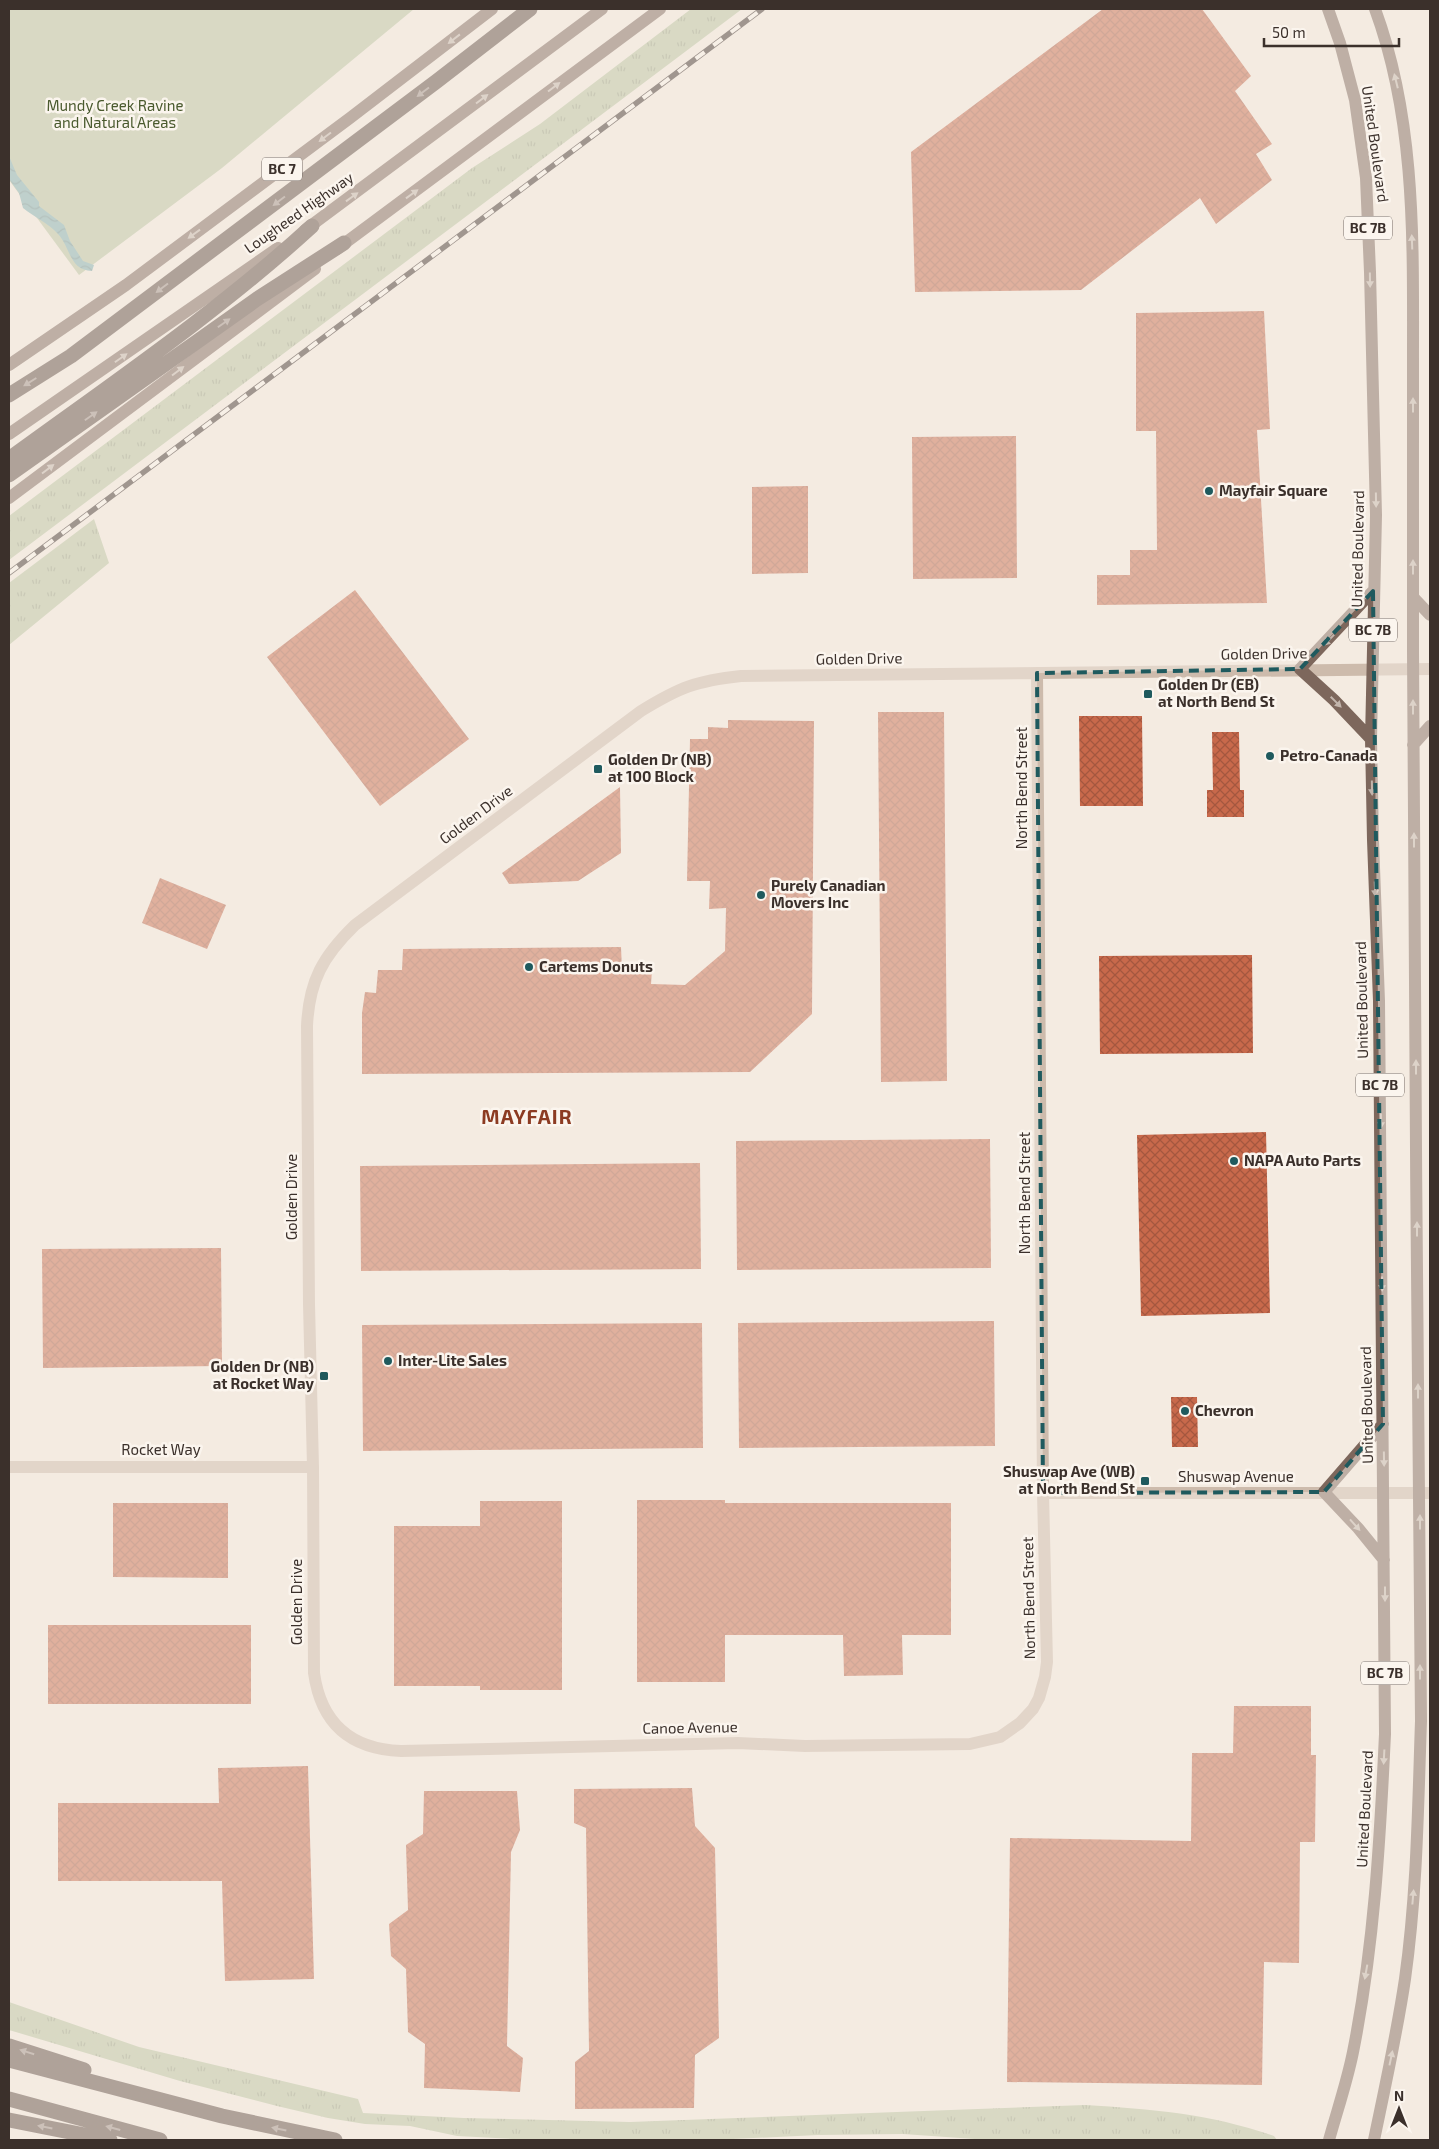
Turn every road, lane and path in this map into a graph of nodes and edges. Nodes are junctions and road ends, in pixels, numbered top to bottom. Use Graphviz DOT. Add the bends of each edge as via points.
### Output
graph roads {
  1 [pos="492,9"];
  2 [pos="530,9"];
  3 [pos="602,9"];
  4 [pos="660,9"];
  5 [pos="1328,9"];
  6 [pos="1375,9"];
  7 [pos="312,226"];
  8 [pos="344,244"];
  9 [pos="9,365"];
  10 [pos="9,395"];
  11 [pos="9,434"];
  12 [pos="9,459"];
  13 [pos="9,475"];
  14 [pos="9,498"];
  15 [pos="1373,591"];
  16 [pos="1413,597"];
  17 [pos="1430,615"];
  18 [pos="1300,669"];
  19 [pos="1372,669"];
  20 [pos="1413,669"];
  21 [pos="1430,669"];
  22 [pos="1037,673"];
  23 [pos="1430,726"];
  24 [pos="1371,739"];
  25 [pos="1414,745"];
  26 [pos="1383,1424"];
  27 [pos="1418,1426"];
  28 [pos="1430,1440"];
  29 [pos="9,1467"];
  30 [pos="313,1467"];
  31 [pos="1324,1492"];
  32 [pos="1042,1493"];
  33 [pos="1384,1493"];
  34 [pos="1425,1493"];
  35 [pos="1430,1542"];
  36 [pos="1420,1552"];
  37 [pos="1384,1560"];
  38 [pos="1033,1709"];
  39 [pos="342,1730"];
  40 [pos="9,2046"];
  41 [pos="9,2060"];
  42 [pos="9,2099"];
  43 [pos="9,2120"];
  44 [pos="258,2124"];
  45 [pos="110,2140"];
  46 [pos="160,2140"];
  47 [pos="335,2140"];
  48 [pos="1329,2140"];
  49 [pos="1374,2140"];
  1 -- 9 [label="main road, BC 7, one-way" via="126,285"];
  2 -- 10 [label="highway, one-way" via="71,356"];
  7 -- 3 [label="main road, Lougheed Highway, one-way"];
  8 -- 4 [label="main road, one-way"];
  5 -- 15 [label="main road, United Boulevard / BC 7B, one-way" via="1355,100 1366,178 1376,515"];
  16 -- 6 [label="main road, United Boulevard / BC 7B, one-way" via="1410,189 1397,86"];
  11 -- 7 [label="main road, Lougheed Highway, one-way"];
  7 -- 12 [label="highway" via="210,313"];
  13 -- 8 [label="highway, one-way" via="264,295"];
  14 -- 8 [label="main road, one-way" via="272,303"];
  15 -- 18 [label="main road, one-way"];
  15 -- 19 [label="main road, United Boulevard / BC 7B"];
  16 -- 17 [label="main road"];
  16 -- 20 [label="main road, United Boulevard / BC 7B"];
  18 -- 19 [label="street, Golden Drive"];
  18 -- 22 [label="street, Golden Drive"];
  18 -- 24 [label="main road, one-way"];
  19 -- 20 [label="street, Golden Drive"];
  19 -- 24 [label="main road, United Boulevard / BC 7B"];
  20 -- 21 [label="street, Golden Drive"];
  25 -- 20 [label="main road, United Boulevard / BC 7B, one-way"];
  22 -- 30 [label="street, Golden Drive" via="741,676 705,680 685,687 642,711 355,925 335,944 316,978 307,1013"];
  22 -- 32 [label="street, North Bend Street"];
  23 -- 25 [label="main road"];
  24 -- 26 [label="main road, United Boulevard / BC 7B, one-way" via="1379,1000"];
  27 -- 25 [label="main road, United Boulevard / BC 7B, one-way"];
  26 -- 31 [label="main road"];
  26 -- 33 [label="main road, United Boulevard / BC 7B, one-way"];
  27 -- 28 [label="main road"];
  27 -- 34 [label="main road, United Boulevard / BC 7B"];
  29 -- 30 [label="street, Rocket Way"];
  30 -- 39 [label="street, Golden Drive" via="314,1673 320,1702"];
  31 -- 32 [label="street, Shuswap Avenue"];
  31 -- 33 [label="street, Shuswap Avenue"];
  31 -- 37 [label="main road, one-way"];
  32 -- 38 [label="street, North Bend Street" via="1047,1662 1043,1688"];
  33 -- 34 [label="street, Shuswap Avenue"];
  33 -- 37 [label="main road, United Boulevard / BC 7B"];
  36 -- 34 [label="main road, United Boulevard / BC 7B, one-way"];
  35 -- 36 [label="main road"];
  49 -- 36 [label="main road, United Boulevard / BC 7B, one-way" via="1401,2007 1414,1892 1421,1721"];
  37 -- 48 [label="main road, United Boulevard / BC 7B, one-way" via="1385,1734 1380,1852 1371,1944 1353,2054"];
  38 -- 39 [label="street, Canoe Avenue" via="1000,1737 958,1745 738,1743 401,1751 375,1749"];
  44 -- 40 [label="highway, one-way"];
  41 -- 44 [label="highway"];
  46 -- 42 [label="highway, one-way"];
  45 -- 43 [label="highway, one-way"];
  47 -- 44 [label="highway, one-way"];
}
